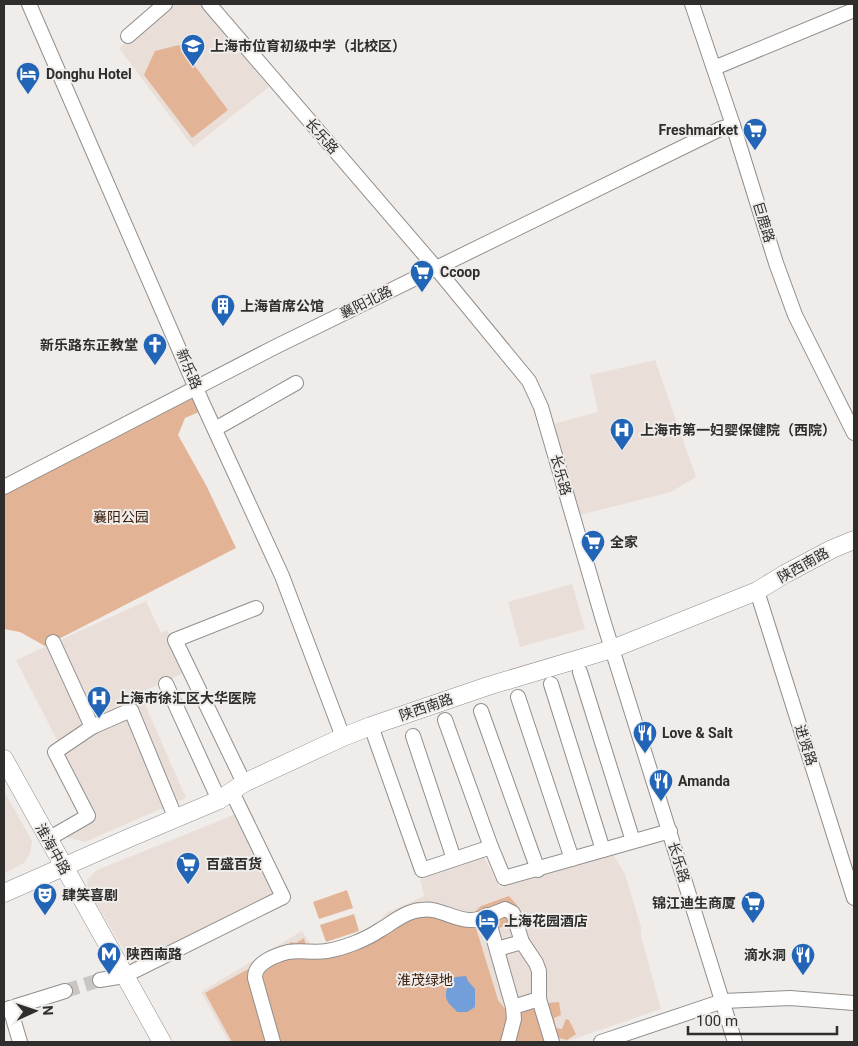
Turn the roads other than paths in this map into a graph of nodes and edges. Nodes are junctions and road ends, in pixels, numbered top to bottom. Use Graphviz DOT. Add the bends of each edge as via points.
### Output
graph roads {
  1 [pos="28,4"];
  2 [pos="164,4"];
  3 [pos="209,4"];
  4 [pos="692,4"];
  5 [pos="854,10"];
  6 [pos="128,36"];
  7 [pos="714,68"];
  8 [pos="733,125"];
  9 [pos="436,268"];
  10 [pos="296,383"];
  11 [pos="197,388"];
  12 [pos="215,429"];
  13 [pos="854,433"];
  14 [pos="5,484"];
  15 [pos="854,540"];
  16 [pos="757,591"];
  17 [pos="256,608"];
  18 [pos="53,642"];
  19 [pos="612,649"];
  20 [pos="580,672"];
  21 [pos="166,684"];
  22 [pos="551,684"];
  23 [pos="518,697"];
  24 [pos="480,711"];
  25 [pos="445,720"];
  26 [pos="371,726"];
  27 [pos="92,727"];
  28 [pos="413,736"];
  29 [pos="343,737"];
  30 [pos="4,759"];
  31 [pos="231,792"];
  32 [pos="176,819"];
  33 [pos="670,831"];
  34 [pos="48,839"];
  35 [pos="633,841"];
  36 [pos="491,847"];
  37 [pos="603,850"];
  38 [pos="454,859"];
  39 [pos="572,859"];
  40 [pos="63,867"];
  41 [pos="538,870"];
  42 [pos="4,893"];
  43 [pos="854,898"];
  44 [pos="487,915"];
  45 [pos="522,942"];
  46 [pos="497,949"];
  47 [pos="124,976"];
  48 [pos="100,980"];
  49 [pos="65,991"];
  50 [pos="539,999"];
  51 [pos="723,1001"];
  52 [pos="854,1003"];
  53 [pos="513,1007"];
  54 [pos="7,1009"];
  55 [pos="20,1042"];
  56 [pos="162,1042"];
  57 [pos="273,1042"];
  58 [pos="508,1042"];
  59 [pos="552,1042"];
  60 [pos="601,1042"];
  61 [pos="735,1042"];
  1 -- 11 [label="street, 新乐路"];
  2 -- 6 [label="street"];
  3 -- 9 [label="street, 长乐路"];
  4 -- 7 [label="street, 巨鹿路"];
  5 -- 7 [label="street"];
  7 -- 8 [label="street, 巨鹿路"];
  8 -- 9 [label="street, 襄阳北路"];
  8 -- 13 [label="street, 巨鹿路" via="795,315"];
  9 -- 11 [label="street, 襄阳北路"];
  9 -- 19 [label="street, 长乐路" via="529,381 541,408"];
  10 -- 12 [label="street"];
  11 -- 12 [label="street, 新乐路"];
  11 -- 14 [label="street, 襄阳北路"];
  12 -- 29 [label="street, 新乐路" via="282,576"];
  15 -- 16 [label="main road, 陕西南路"];
  16 -- 19 [label="main road, 陕西南路"];
  16 -- 43 [label="street, 进贤路"];
  17 -- 31 [label="street" via="175,640"];
  18 -- 27 [label="street"];
  19 -- 26 [label="main road, 陕西南路"];
  19 -- 33 [label="street, 长乐路"];
  20 -- 35 [label="street"];
  21 -- 31 [label="street"];
  22 -- 37 [label="street"];
  23 -- 39 [label="street"];
  24 -- 41 [label="street"];
  25 -- 36 [label="street"];
  26 -- 29 [label="main road, 陕西南路"];
  26 -- 38 [label="street" via="422,870"];
  27 -- 32 [label="street" via="131,710"];
  27 -- 34 [label="street" via="55,752 88,816"];
  28 -- 38 [label="street"];
  29 -- 31 [label="main road, 陕西南路"];
  30 -- 34 [label="main road, 淮海中路"];
  31 -- 32 [label="main road, 陕西南路"];
  31 -- 47 [label="street" via="283,897"];
  32 -- 40 [label="main road, 陕西南路"];
  33 -- 35 [label="street"];
  33 -- 51 [label="street, 长乐路"];
  34 -- 40 [label="main road, 淮海中路"];
  35 -- 37 [label="street"];
  36 -- 38 [label="street"];
  36 -- 41 [label="street" via="504,878"];
  37 -- 39 [label="street"];
  39 -- 41 [label="street"];
  40 -- 42 [label="main road, 陕西南路"];
  40 -- 47 [label="main road, 淮海中路"];
  44 -- 45 [label="street" via="510,910"];
  44 -- 46 [label="street"];
  44 -- 57 [label="street" via="468,920 434,909 419,910 347,945 324,952 288,952 263,963 255,978"];
  45 -- 46 [label="street"];
  45 -- 50 [label="street" via="536,963"];
  46 -- 53 [label="street"];
  47 -- 48 [label="street"];
  47 -- 56 [label="main road, 淮海中路"];
  49 -- 54 [label="street"];
  50 -- 53 [label="street"];
  50 -- 59 [label="street"];
  51 -- 52 [label="street" via="790,998"];
  51 -- 60 [label="street"];
  51 -- 61 [label="street, 长乐路"];
  53 -- 58 [label="street" via="514,1019"];
  54 -- 55 [label="street"];
}
